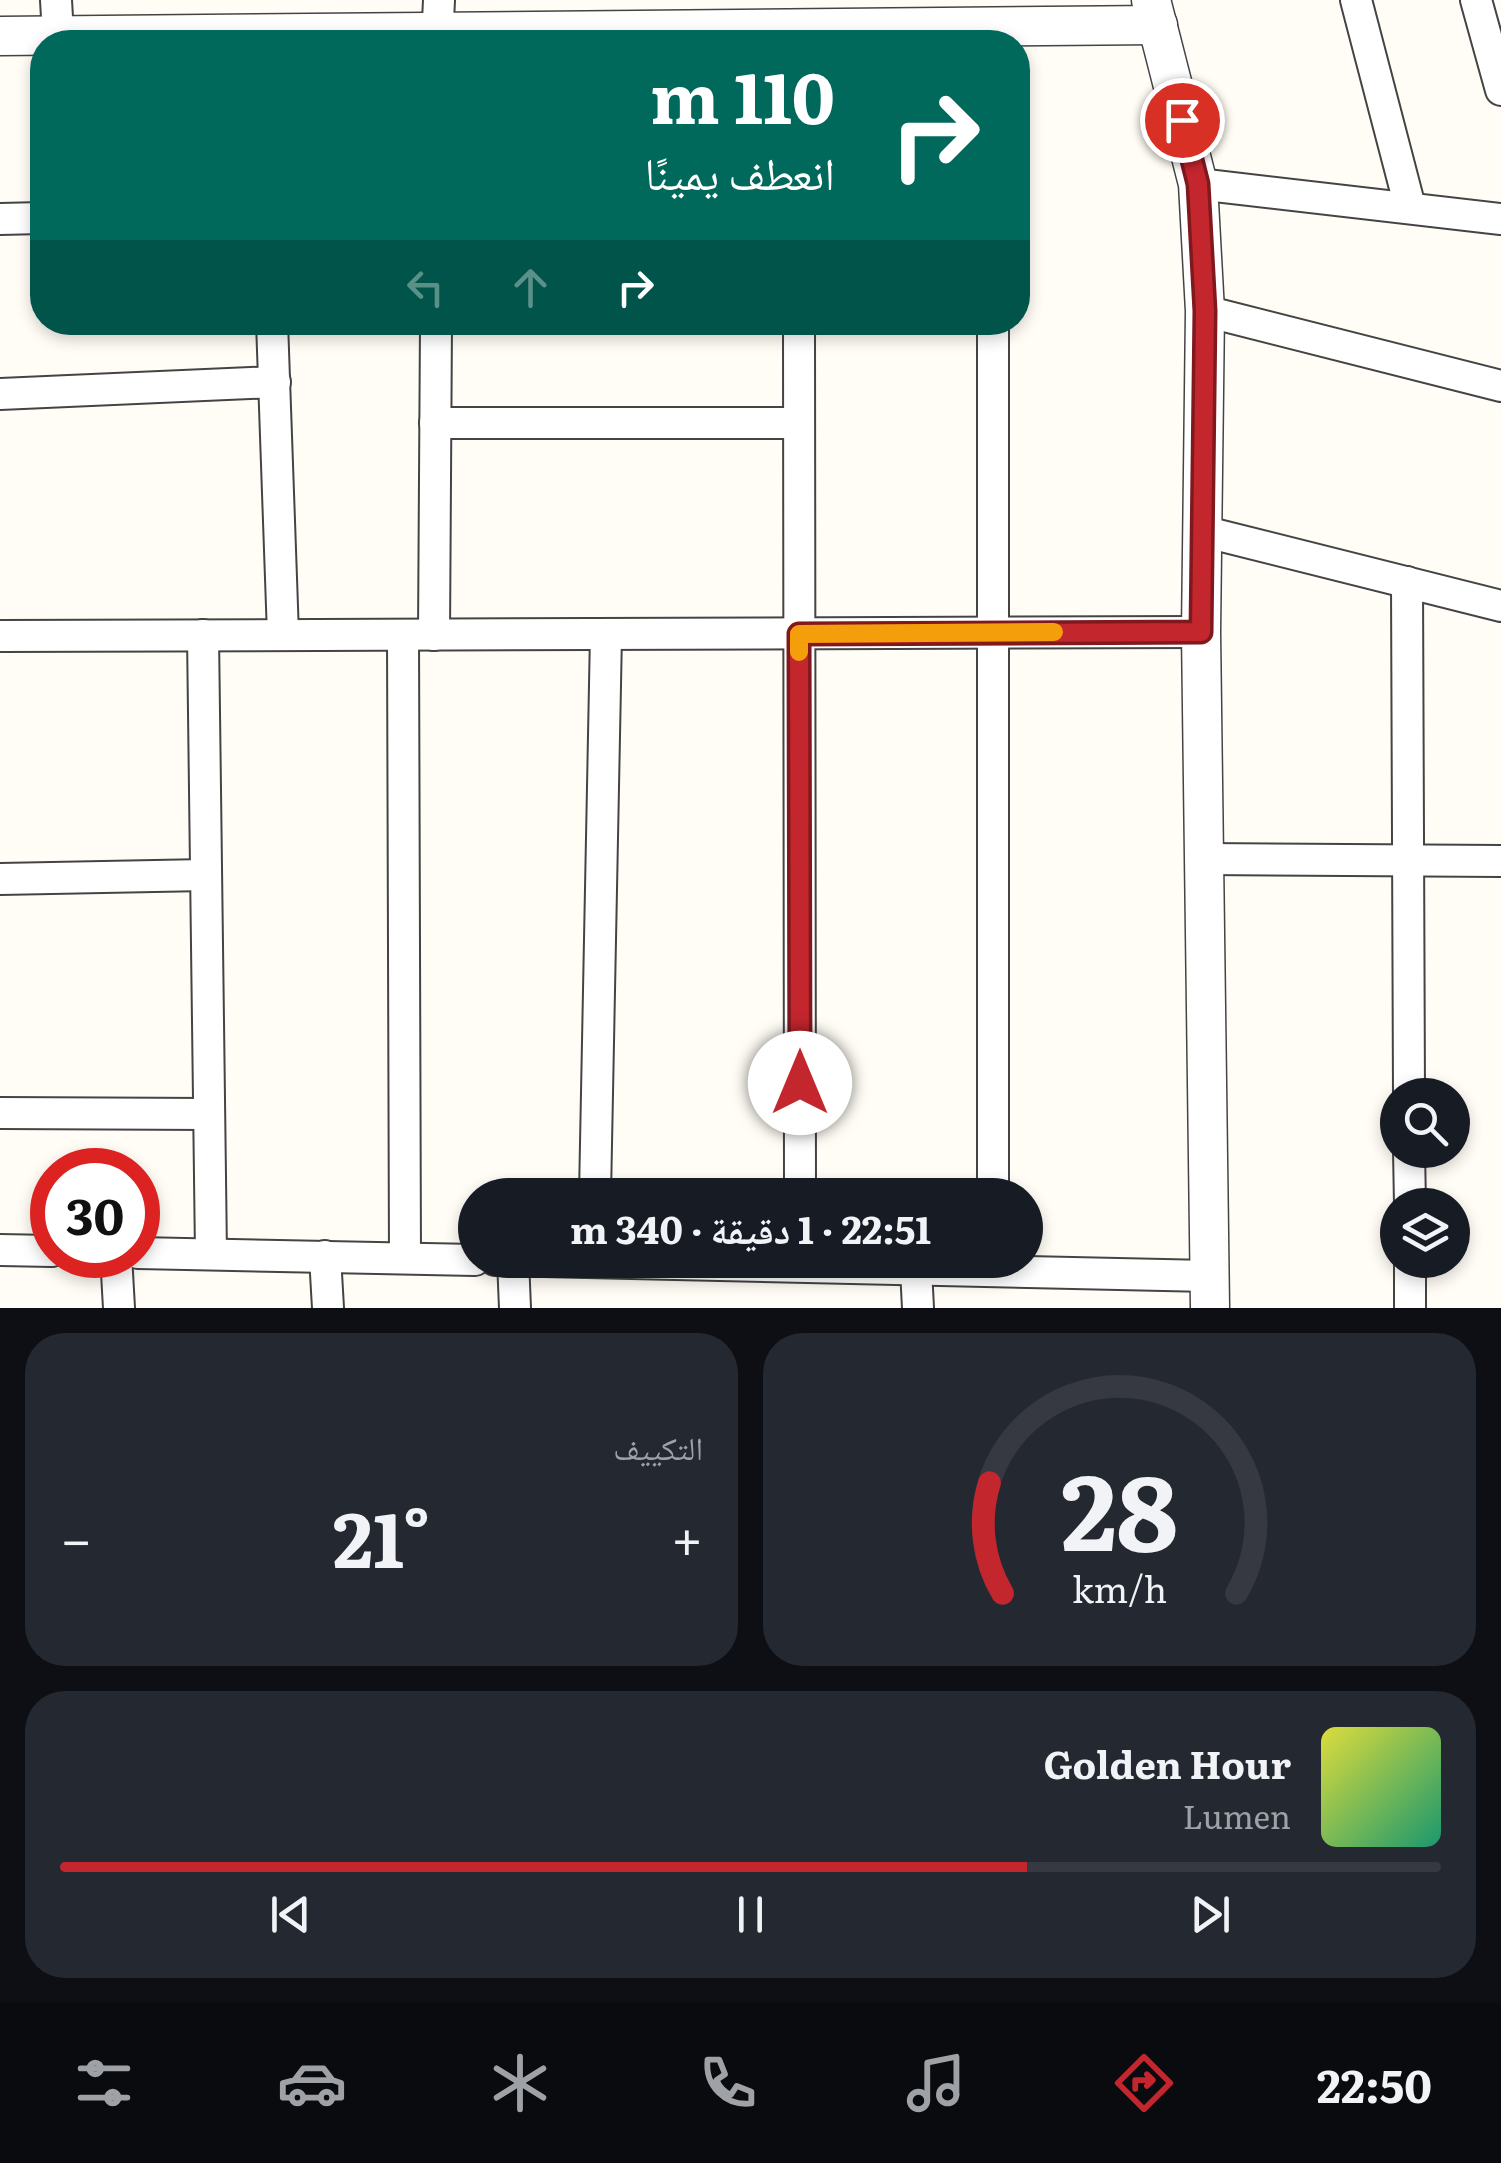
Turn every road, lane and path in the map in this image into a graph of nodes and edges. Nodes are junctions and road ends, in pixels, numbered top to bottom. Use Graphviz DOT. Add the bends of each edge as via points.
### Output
graph roads {
  1 [pos="1356,0"];
  2 [pos="1476,0"];
  3 [pos="1155,12"];
  4 [pos="918,14"];
  5 [pos="58,18"];
  6 [pos="438,25"];
  7 [pos="180,30"];
  8 [pos="370,30"];
  9 [pos="618,30"];
  10 [pos="827,30"];
  11 [pos="978,30"];
  12 [pos="1022,30"];
  13 [pos="0,36"];
  14 [pos="1501,90"];
  15 [pos="1198,184"];
  16 [pos="1410,207"];
  17 [pos="30,219"];
  18 [pos="1501,219"];
  19 [pos="0,220"];
  20 [pos="1205,311"];
  21 [pos="272,335"];
  22 [pos="436,335"];
  23 [pos="799,335"];
  24 [pos="993,335"];
  25 [pos="274,382"];
  26 [pos="1501,386"];
  27 [pos="0,394"];
  28 [pos="435,423"];
  29 [pos="799,423"];
  30 [pos="1202,531"];
  31 [pos="1407,582"];
  32 [pos="1501,606"];
  33 [pos="993,632"];
  34 [pos="1201,632"];
  35 [pos="606,634"];
  36 [pos="799,634"];
  37 [pos="204,635"];
  38 [pos="284,635"];
  39 [pos="419,635"];
  40 [pos="0,636"];
  41 [pos="1204,859"];
  42 [pos="1408,859"];
  43 [pos="1501,861"];
  44 [pos="206,875"];
  45 [pos="0,879"];
  46 [pos="1409,1078"];
  47 [pos="0,1113"];
  48 [pos="209,1114"];
  49 [pos="595,1178"];
  50 [pos="800,1178"];
  51 [pos="993,1178"];
  52 [pos="0,1250"];
  53 [pos="30,1251"];
  54 [pos="160,1253"];
  55 [pos="211,1254"];
  56 [pos="326,1256"];
  57 [pos="404,1258"];
  58 [pos="458,1260"];
  59 [pos="1043,1272"];
  60 [pos="117,1278"];
  61 [pos="514,1278"];
  62 [pos="916,1278"];
  63 [pos="1410,1278"];
  64 [pos="1209,1292"];
  65 [pos="119,1308"];
  66 [pos="328,1308"];
  67 [pos="515,1308"];
  68 [pos="918,1308"];
  69 [pos="1410,1308"];
  1 -- 16 [label="street"];
  2 -- 14 [label="street"];
  3 -- 12 [label="street"];
  3 -- 15 [label="street"];
  4 -- 10 [label="street"];
  4 -- 11 [label="street"];
  5 -- 7 [label="street"];
  5 -- 13 [label="street"];
  6 -- 8 [label="street"];
  6 -- 9 [label="street"];
  15 -- 16 [label="street"];
  15 -- 20 [label="street"];
  16 -- 18 [label="street"];
  17 -- 19 [label="street"];
  20 -- 26 [label="street"];
  20 -- 30 [label="street"];
  21 -- 25 [label="street"];
  22 -- 28 [label="street"];
  23 -- 29 [label="street"];
  24 -- 33 [label="street"];
  25 -- 27 [label="street"];
  25 -- 38 [label="street"];
  28 -- 29 [label="street"];
  28 -- 39 [label="street"];
  29 -- 36 [label="street"];
  30 -- 31 [label="street"];
  30 -- 34 [label="street"];
  31 -- 32 [label="street"];
  31 -- 42 [label="street"];
  33 -- 34 [label="street"];
  33 -- 36 [label="street"];
  33 -- 51 [label="street"];
  34 -- 41 [label="street"];
  35 -- 36 [label="street"];
  35 -- 39 [label="street"];
  35 -- 49 [label="street"];
  36 -- 50 [label="street"];
  37 -- 38 [label="street"];
  37 -- 40 [label="street"];
  37 -- 44 [label="street"];
  38 -- 39 [label="street"];
  39 -- 57 [label="street"];
  41 -- 42 [label="street"];
  41 -- 64 [label="street"];
  42 -- 43 [label="street"];
  42 -- 46 [label="street"];
  44 -- 45 [label="street"];
  44 -- 48 [label="street"];
  47 -- 48 [label="street"];
  48 -- 55 [label="street"];
  52 -- 53 [label="street"];
  54 -- 55 [label="street"];
  55 -- 56 [label="street"];
  56 -- 57 [label="street"];
  56 -- 66 [label="street"];
  57 -- 58 [label="street"];
  59 -- 64 [label="street"];
  60 -- 65 [label="street"];
  61 -- 67 [label="street"];
  62 -- 68 [label="street"];
  63 -- 69 [label="street"];
}
